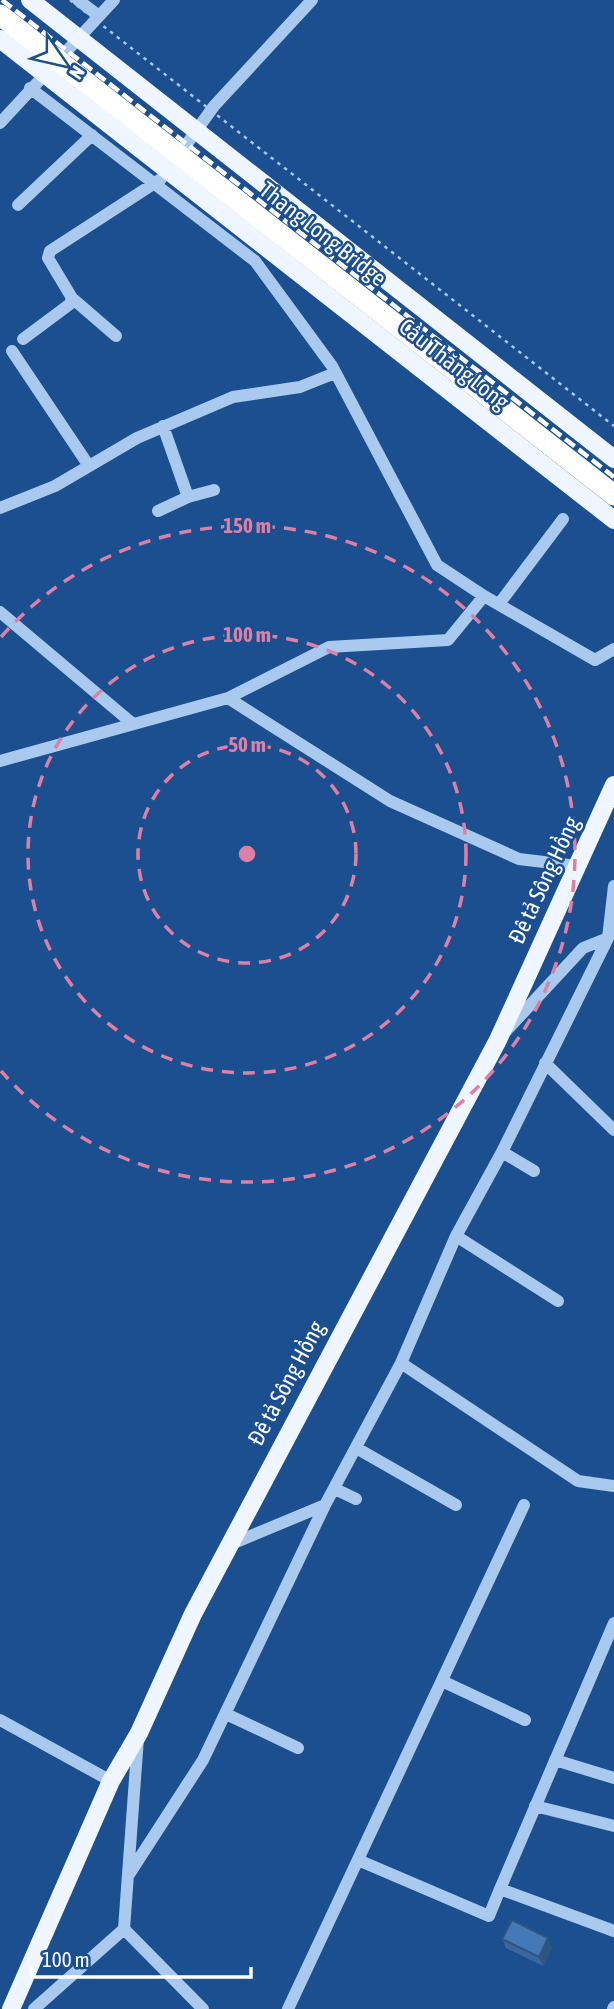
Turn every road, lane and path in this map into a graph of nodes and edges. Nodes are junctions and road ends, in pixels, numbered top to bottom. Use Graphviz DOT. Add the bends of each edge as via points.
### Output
graph roads {
  1 [pos="30,0"];
  2 [pos="70,0"];
  3 [pos="78,0"];
  4 [pos="114,0"];
  5 [pos="312,0"];
  6 [pos="0,15"];
  7 [pos="99,16"];
  8 [pos="0,39"];
  9 [pos="30,88"];
  10 [pos="0,123"];
  11 [pos="92,135"];
  12 [pos="157,184"];
  13 [pos="18,205"];
  14 [pos="72,298"];
  15 [pos="116,336"];
  16 [pos="23,339"];
  17 [pos="12,351"];
  18 [pos="335,373"];
  19 [pos="163,426"];
  20 [pos="614,426"];
  21 [pos="614,459"];
  22 [pos="89,466"];
  23 [pos="214,490"];
  24 [pos="614,495"];
  25 [pos="188,497"];
  26 [pos="0,508"];
  27 [pos="158,511"];
  28 [pos="563,519"];
  29 [pos="614,520"];
  30 [pos="484,596"];
  31 [pos="499,604"];
  32 [pos="0,611"];
  33 [pos="614,649"];
  34 [pos="228,698"];
  35 [pos="133,724"];
  36 [pos="0,761"];
  37 [pos="614,785"];
  38 [pos="577,866"];
  39 [pos="614,886"];
  40 [pos="611,941"];
  41 [pos="498,1040"];
  42 [pos="545,1063"];
  43 [pos="614,1130"];
  44 [pos="502,1152"];
  45 [pos="534,1171"];
  46 [pos="456,1236"];
  47 [pos="558,1301"];
  48 [pos="401,1363"];
  49 [pos="358,1449"];
  50 [pos="614,1486"];
  51 [pos="335,1489"];
  52 [pos="356,1499"];
  53 [pos="325,1505"];
  54 [pos="456,1505"];
  55 [pos="524,1505"];
  56 [pos="229,1545"];
  57 [pos="614,1623"];
  58 [pos="442,1681"];
  59 [pos="226,1714"];
  60 [pos="0,1720"];
  61 [pos="525,1720"];
  62 [pos="139,1733"];
  63 [pos="298,1748"];
  64 [pos="555,1760"];
  65 [pos="614,1778"];
  66 [pos="111,1781"];
  67 [pos="535,1807"];
  68 [pos="614,1826"];
  69 [pos="358,1860"];
  70 [pos="128,1876"];
  71 [pos="499,1889"];
  72 [pos="124,1929"];
  73 [pos="614,1931"];
  74 [pos="11,2009"];
  75 [pos="34,2009"];
  76 [pos="203,2009"];
  77 [pos="288,2009"];
  1 -- 21 [label="main road, Cầu Thăng Long, bridge"];
  2 -- 20 [label="path, bridge"];
  3 -- 7 [label="street"];
  4 -- 7 [label="street"];
  5 -- 12 [label="street" via="214,106"];
  6 -- 24 [label="highway, Thang Long Bridge, bridge"];
  7 -- 9 [label="street"];
  8 -- 29 [label="main road, Cầu Thăng Long, bridge"];
  9 -- 10 [label="street"];
  9 -- 11 [label="street"];
  11 -- 12 [label="street"];
  11 -- 13 [label="street"];
  12 -- 14 [label="street" via="50,251 48,258"];
  12 -- 18 [label="street" via="254,261"];
  14 -- 15 [label="street"];
  14 -- 16 [label="street"];
  17 -- 22 [label="street"];
  18 -- 19 [label="street" via="300,387 233,397"];
  18 -- 30 [label="street" via="437,565"];
  19 -- 22 [label="street"];
  19 -- 25 [label="street"];
  22 -- 26 [label="street" via="55,486"];
  23 -- 25 [label="street"];
  25 -- 27 [label="street"];
  28 -- 31 [label="street"];
  30 -- 31 [label="street"];
  30 -- 34 [label="street" via="448,640 329,647"];
  31 -- 33 [label="street" via="595,660"];
  32 -- 35 [label="street"];
  34 -- 35 [label="street"];
  34 -- 38 [label="street" via="390,801 519,859"];
  35 -- 36 [label="street"];
  37 -- 38 [label="main road, Đê tả Sông Hồng"];
  38 -- 41 [label="main road, Đê tả Sông Hồng"];
  39 -- 40 [label="street"];
  40 -- 41 [label="street" via="583,948"];
  40 -- 42 [label="street"];
  41 -- 56 [label="main road, Đê tả Sông Hồng"];
  42 -- 43 [label="street"];
  42 -- 44 [label="street"];
  44 -- 45 [label="street"];
  44 -- 46 [label="street"];
  46 -- 47 [label="street"];
  46 -- 48 [label="street"];
  48 -- 49 [label="street"];
  48 -- 50 [label="street" via="578,1481"];
  49 -- 51 [label="street"];
  49 -- 54 [label="street"];
  51 -- 52 [label="street"];
  51 -- 53 [label="street"];
  53 -- 56 [label="street"];
  53 -- 59 [label="street"];
  55 -- 58 [label="street"];
  56 -- 62 [label="main road, Đê tả Sông Hồng"];
  57 -- 64 [label="street"];
  58 -- 61 [label="street"];
  58 -- 69 [label="street"];
  59 -- 63 [label="street"];
  59 -- 70 [label="street" via="203,1760"];
  60 -- 66 [label="street"];
  62 -- 66 [label="main road, Đê tả Sông Hồng"];
  62 -- 70 [label="street"];
  64 -- 65 [label="street"];
  64 -- 67 [label="street"];
  66 -- 74 [label="main road, Đê tả Sông Hồng"];
  67 -- 68 [label="street"];
  67 -- 71 [label="street"];
  69 -- 71 [label="street" via="489,1916"];
  69 -- 77 [label="street"];
  70 -- 72 [label="street"];
  71 -- 73 [label="street"];
  72 -- 75 [label="street"];
  72 -- 76 [label="street"];
}
